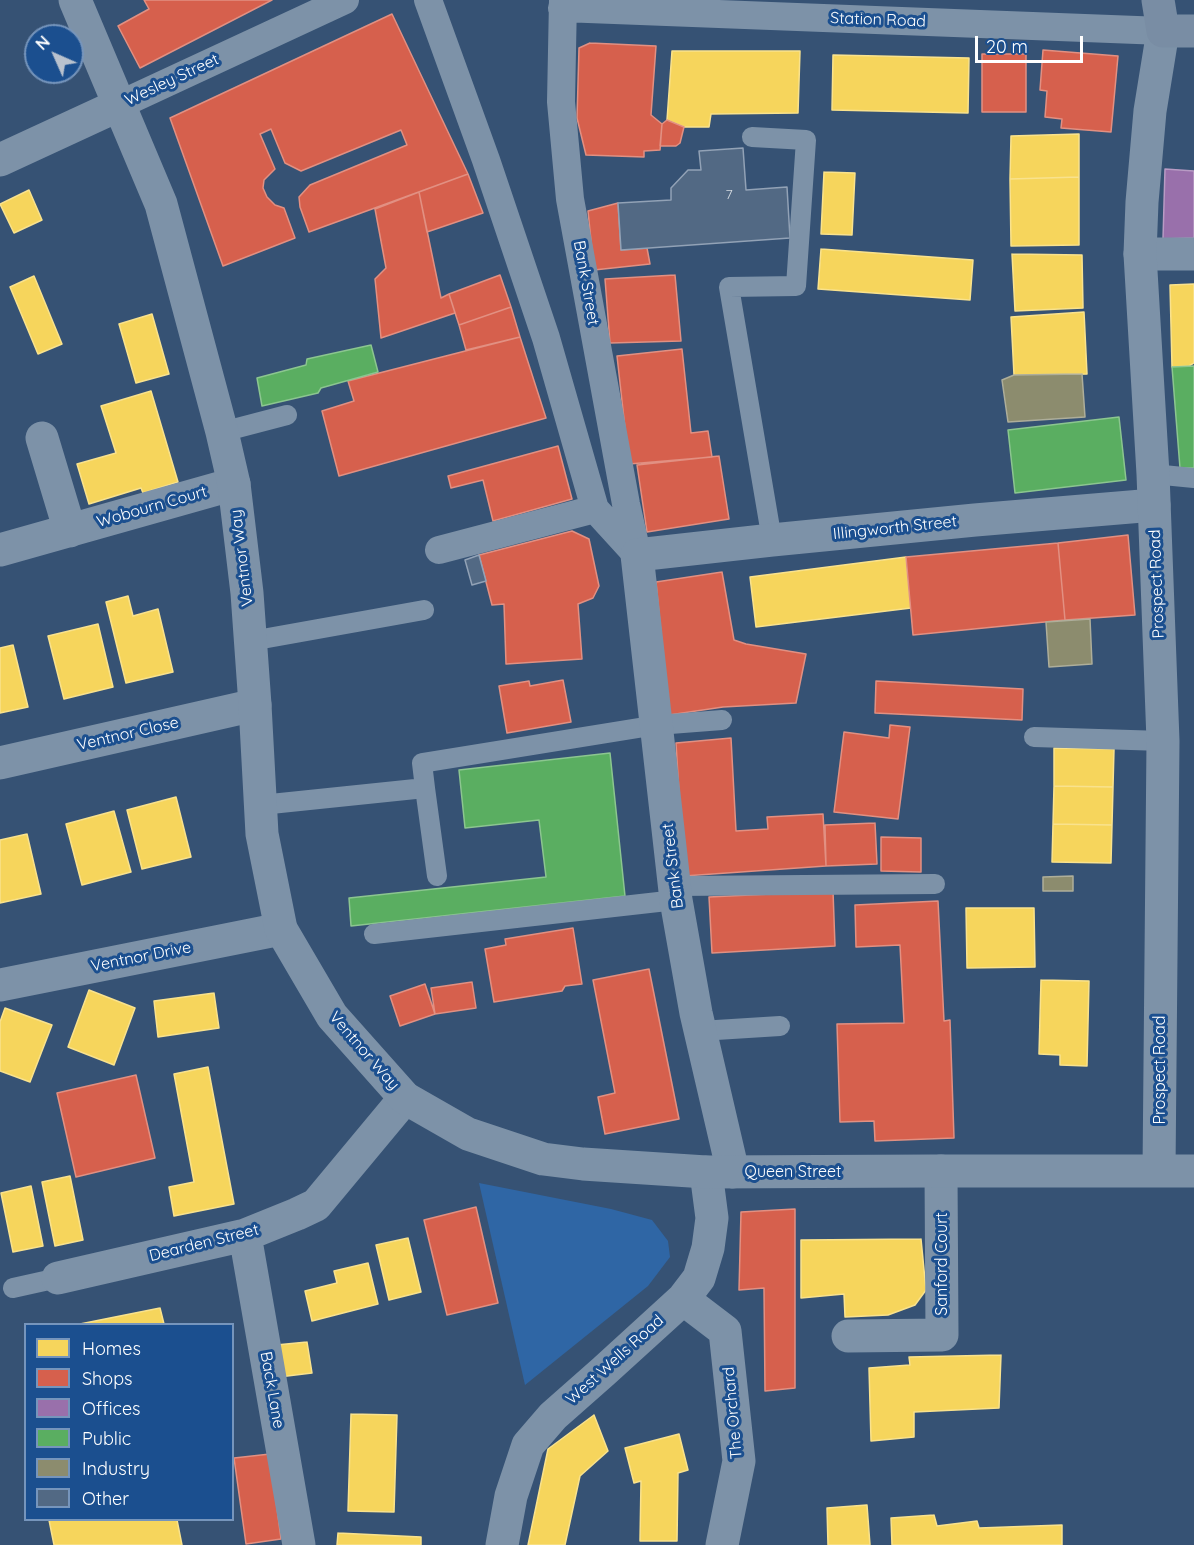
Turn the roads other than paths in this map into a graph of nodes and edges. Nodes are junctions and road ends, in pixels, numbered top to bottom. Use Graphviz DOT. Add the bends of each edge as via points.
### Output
graph roads {
  1 [pos="75,0"];
  2 [pos="345,0"];
  3 [pos="428,0"];
  4 [pos="562,4"];
  5 [pos="1172,21"];
  6 [pos="119,105"];
  7 [pos="752,137"];
  8 [pos="0,160"];
  9 [pos="1140,254"];
  10 [pos="1194,254"];
  11 [pos="287,415"];
  12 [pos="222,432"];
  13 [pos="42,438"];
  14 [pos="1194,478"];
  15 [pos="234,484"];
  16 [pos="1153,490"];
  17 [pos="594,509"];
  18 [pos="70,531"];
  19 [pos="772,540"];
  20 [pos="0,550"];
  21 [pos="439,550"];
  22 [pos="637,555"];
  23 [pos="424,610"];
  24 [pos="251,641"];
  25 [pos="255,705"];
  26 [pos="722,720"];
  27 [pos="657,725"];
  28 [pos="1034,737"];
  29 [pos="1163,741"];
  30 [pos="0,762"];
  31 [pos="425,788"];
  32 [pos="261,805"];
  33 [pos="437,876"];
  34 [pos="935,884"];
  35 [pos="675,893"];
  36 [pos="281,928"];
  37 [pos="374,934"];
  38 [pos="0,985"];
  39 [pos="780,1026"];
  40 [pos="700,1031"];
  41 [pos="405,1098"];
  42 [pos="941,1171"];
  43 [pos="1159,1171"];
  44 [pos="720,1172"];
  45 [pos="1194,1172"];
  46 [pos="245,1235"];
  47 [pos="58,1278"];
  48 [pos="13,1288"];
  49 [pos="684,1299"];
  50 [pos="848,1336"];
  51 [pos="298,1545"];
  52 [pos="502,1545"];
  53 [pos="722,1545"];
  1 -- 6 [label="street, Ventnor Way"];
  2 -- 6 [label="street, Wesley Street"];
  3 -- 17 [label="street" via="546,338"];
  4 -- 5 [label="street, Station Road"];
  4 -- 22 [label="street, Bank Street" via="561,102 570,200"];
  5 -- 9 [label="street, Prospect Road" via="1150,111"];
  6 -- 8 [label="street, Wesley Street"];
  6 -- 12 [label="street, Ventnor Way" via="161,204"];
  7 -- 19 [label="lane" via="806,140 796,286 729,287"];
  9 -- 10 [label="street"];
  9 -- 16 [label="street, Prospect Road"];
  11 -- 12 [label="lane"];
  12 -- 15 [label="street, Ventnor Way"];
  13 -- 18 [label="street"];
  14 -- 16 [label="lane"];
  15 -- 18 [label="street, Wobourn Court"];
  15 -- 24 [label="street, Ventnor Way"];
  16 -- 19 [label="street, Illingworth Street" via="963,521"];
  16 -- 29 [label="street, Prospect Road"];
  17 -- 21 [label="street"];
  17 -- 22 [label="street"];
  18 -- 20 [label="street, Wobourn Court"];
  19 -- 22 [label="street, Illingworth Street"];
  22 -- 27 [label="street, Bank Street"];
  23 -- 24 [label="lane"];
  24 -- 25 [label="street, Ventnor Way"];
  25 -- 30 [label="street, Ventnor Close"];
  25 -- 32 [label="street, Ventnor Way"];
  26 -- 27 [label="lane"];
  27 -- 31 [label="lane" via="422,763"];
  27 -- 35 [label="street, Bank Street"];
  28 -- 29 [label="lane"];
  29 -- 43 [label="street, Prospect Road"];
  31 -- 32 [label="lane"];
  31 -- 33 [label="lane"];
  32 -- 36 [label="street, Ventnor Way" via="262,834"];
  34 -- 35 [label="lane"];
  35 -- 37 [label="lane"];
  35 -- 40 [label="street, Bank Street"];
  36 -- 38 [label="street, Ventnor Drive"];
  36 -- 41 [label="street, Ventnor Way" via="332,1016"];
  39 -- 40 [label="lane"];
  40 -- 44 [label="street, Bank Street"];
  41 -- 44 [label="street, Queen Street" via="468,1134 543,1159"];
  41 -- 46 [label="street, Dearden Street" via="316,1205"];
  42 -- 43 [label="street, Queen Street"];
  42 -- 44 [label="street, Queen Street"];
  42 -- 50 [label="street, Sanford Court" via="942,1335"];
  43 -- 45 [label="street, Queen Street"];
  44 -- 49 [label="street, West Wells Road" via="708,1248 699,1278"];
  46 -- 47 [label="street, Dearden Street"];
  46 -- 51 [label="street, Back Lane"];
  47 -- 48 [label="lane"];
  49 -- 52 [label="street, West Wells Road" via="553,1416 528,1445 511,1496"];
  49 -- 53 [label="street, The Orchard" via="724,1331 739,1461"];
}
